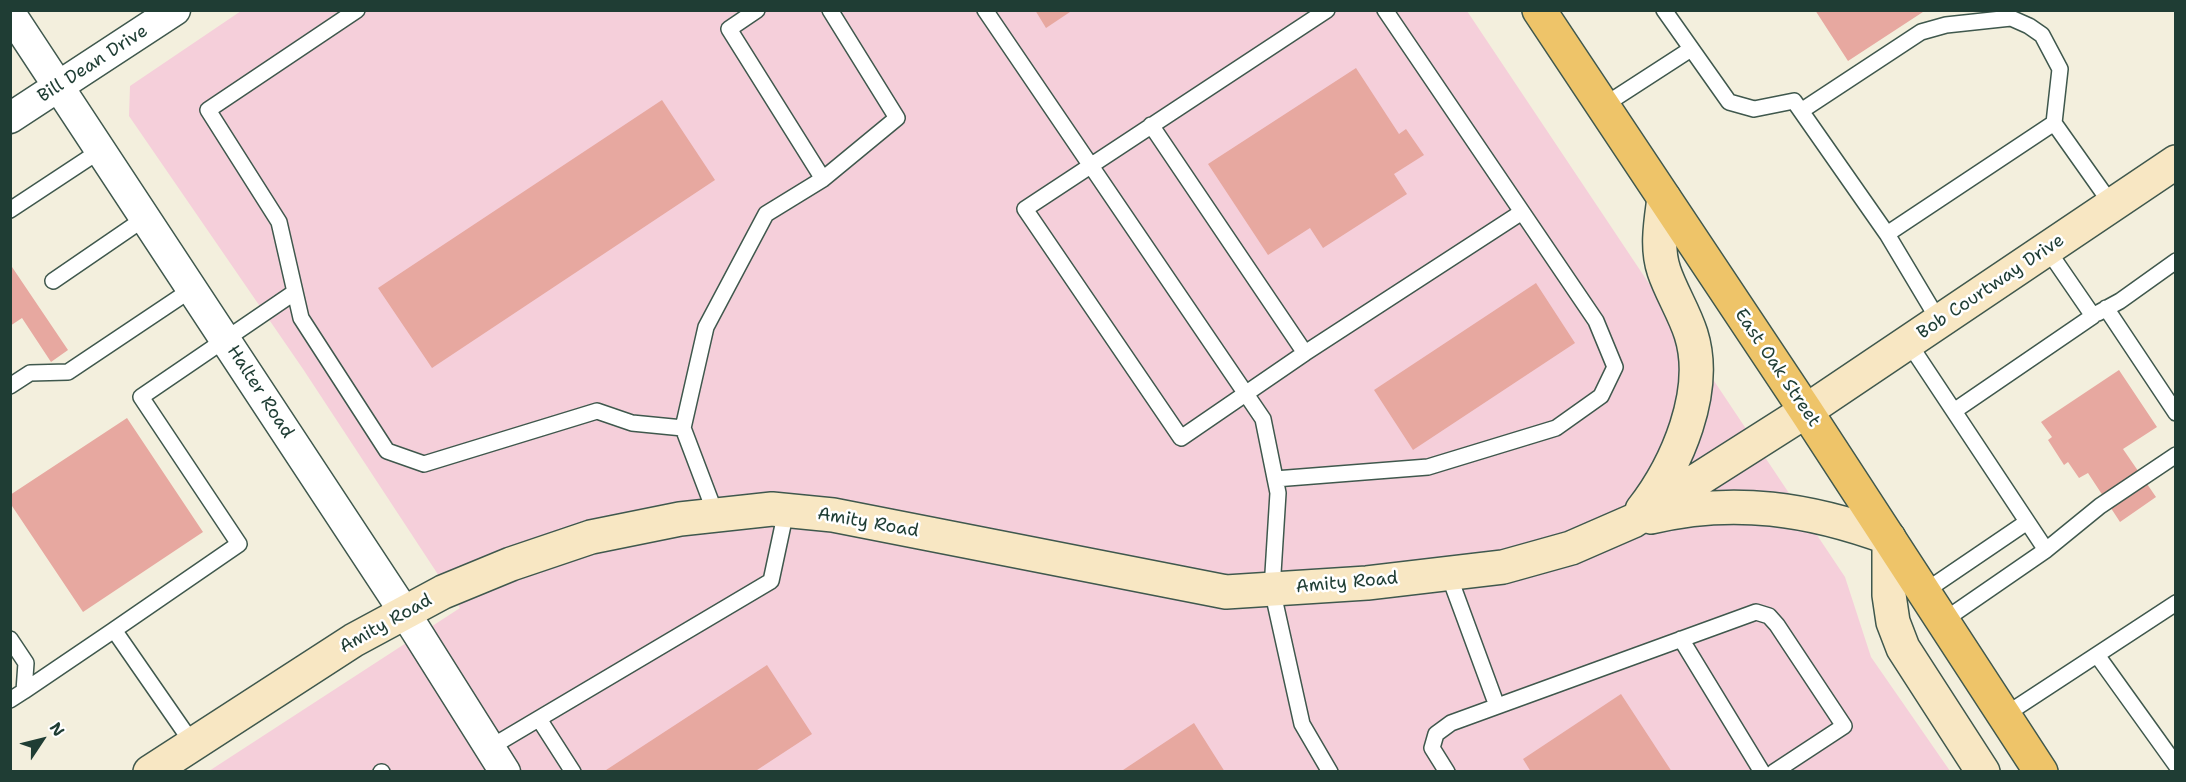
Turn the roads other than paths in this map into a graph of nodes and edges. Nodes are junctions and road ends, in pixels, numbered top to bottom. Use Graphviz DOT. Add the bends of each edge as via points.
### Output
graph roads {
  1 [pos="175,10"];
  2 [pos="357,10"];
  3 [pos="757,10"];
  4 [pos="830,10"];
  5 [pos="985,10"];
  6 [pos="1327,10"];
  7 [pos="1385,10"];
  8 [pos="1539,10"];
  9 [pos="1664,10"];
  10 [pos="10,14"];
  11 [pos="1692,49"];
  12 [pos="59,86"];
  13 [pos="1603,106"];
  14 [pos="1801,111"];
  15 [pos="10,118"];
  16 [pos="2054,123"];
  17 [pos="1151,125"];
  18 [pos="101,150"];
  19 [pos="2175,162"];
  20 [pos="1090,165"];
  21 [pos="823,179"];
  22 [pos="1664,198"];
  23 [pos="2112,205"];
  24 [pos="10,210"];
  25 [pos="1522,212"];
  26 [pos="145,218"];
  27 [pos="1887,234"];
  28 [pos="2047,249"];
  29 [pos="2175,261"];
  30 [pos="53,281"];
  31 [pos="192,289"];
  32 [pos="295,292"];
  33 [pos="2099,312"];
  34 [pos="1939,321"];
  35 [pos="225,338"];
  36 [pos="1908,342"];
  37 [pos="1305,353"];
  38 [pos="10,386"];
  39 [pos="1245,394"];
  40 [pos="1806,411"];
  41 [pos="1954,411"];
  42 [pos="2175,413"];
  43 [pos="683,428"];
  44 [pos="2175,455"];
  45 [pos="1275,479"];
  46 [pos="786,511"];
  47 [pos="716,515"];
  48 [pos="1634,521"];
  49 [pos="2027,522"];
  50 [pos="1889,538"];
  51 [pos="2046,550"];
  52 [pos="1448,573"];
  53 [pos="1272,589"];
  54 [pos="1924,592"];
  55 [pos="2175,603"];
  56 [pos="405,613"];
  57 [pos="1943,621"];
  58 [pos="114,630"];
  59 [pos="10,639"];
  60 [pos="1681,639"];
  61 [pos="2097,655"];
  62 [pos="24,691"];
  63 [pos="10,700"];
  64 [pos="1497,706"];
  65 [pos="2005,715"];
  66 [pos="539,719"];
  67 [pos="193,744"];
  68 [pos="498,759"];
  69 [pos="2175,765"];
  70 [pos="150,771"];
  71 [pos="573,771"];
  72 [pos="1330,771"];
  73 [pos="1447,771"];
  74 [pos="1762,771"];
  75 [pos="1774,771"];
  76 [pos="1983,771"];
  77 [pos="2041,771"];
  1 -- 12 [label="street, Bill Dean Drive"];
  2 -- 32 [label="lane" via="208,110 279,222"];
  3 -- 21 [label="lane" via="729,29"];
  4 -- 21 [label="lane" via="897,118"];
  5 -- 20 [label="lane"];
  6 -- 17 [label="lane"];
  7 -- 25 [label="lane"];
  8 -- 13 [label="highway, East Oak Street"];
  9 -- 11 [label="lane"];
  10 -- 12 [label="street, Halter Road"];
  11 -- 13 [label="lane"];
  11 -- 14 [label="lane" via="1729,102 1754,109 1794,101"];
  12 -- 15 [label="street, Bill Dean Drive"];
  12 -- 18 [label="street, Halter Road"];
  13 -- 22 [label="highway, East Oak Street"];
  14 -- 16 [label="lane" via="1922,32 1946,25 2011,18 2042,35 2060,69"];
  14 -- 27 [label="lane"];
  16 -- 23 [label="lane"];
  16 -- 27 [label="lane"];
  17 -- 20 [label="lane"];
  17 -- 37 [label="lane"];
  18 -- 24 [label="lane"];
  18 -- 26 [label="street, Halter Road"];
  19 -- 23 [label="street, Bob Courtway Drive"];
  20 -- 39 [label="lane"];
  20 -- 39 [label="lane" via="1025,209 1180,438"];
  21 -- 43 [label="lane" via="766,214 706,327"];
  22 -- 40 [label="highway, East Oak Street"];
  22 -- 48 [label="street" via="1659,233 1663,269 1692,335 1696,373 1683,435 1663,480"];
  23 -- 28 [label="street, Bob Courtway Drive"];
  25 -- 37 [label="lane"];
  25 -- 45 [label="lane" via="1596,321 1615,367 1601,396 1556,428 1428,468"];
  26 -- 30 [label="lane"];
  26 -- 31 [label="street, Halter Road"];
  27 -- 34 [label="lane"];
  28 -- 33 [label="lane"];
  28 -- 34 [label="street, Bob Courtway Drive"];
  29 -- 33 [label="lane"];
  31 -- 35 [label="street, Halter Road"];
  31 -- 38 [label="lane" via="68,372 30,373"];
  32 -- 35 [label="lane"];
  32 -- 43 [label="lane" via="301,318 387,451 424,464 597,411 632,423"];
  33 -- 41 [label="lane"];
  33 -- 42 [label="lane"];
  34 -- 36 [label="street, Bob Courtway Drive"];
  35 -- 56 [label="street, Halter Road"];
  35 -- 58 [label="lane" via="141,397 239,544"];
  36 -- 40 [label="street, Bob Courtway Drive"];
  36 -- 41 [label="lane"];
  37 -- 39 [label="lane"];
  39 -- 45 [label="lane" via="1263,419"];
  40 -- 48 [label="street, Amity Road"];
  40 -- 50 [label="highway, East Oak Street"];
  41 -- 49 [label="lane"];
  43 -- 47 [label="lane"];
  44 -- 51 [label="lane" via="2100,506"];
  45 -- 53 [label="lane" via="1278,493"];
  46 -- 47 [label="street, Amity Road"];
  46 -- 53 [label="street, Amity Road" via="833,515 1226,592"];
  46 -- 66 [label="lane" via="771,581"];
  47 -- 56 [label="street, Amity Road" via="591,537 511,564 443,592"];
  48 -- 50 [label="street, Amity Road" via="1727,506 1810,514"];
  48 -- 52 [label="street, Amity Road" via="1571,548 1503,567"];
  49 -- 51 [label="lane"];
  49 -- 54 [label="lane"];
  50 -- 54 [label="highway, East Oak Street"];
  50 -- 76 [label="street" via="1889,595 1893,622 1903,648"];
  51 -- 57 [label="lane"];
  52 -- 53 [label="street, Amity Road"];
  52 -- 64 [label="lane"];
  53 -- 72 [label="lane" via="1302,724"];
  54 -- 57 [label="highway, East Oak Street"];
  55 -- 61 [label="lane"];
  56 -- 67 [label="street, Amity Road" via="354,640"];
  56 -- 68 [label="street, Halter Road"];
  57 -- 65 [label="highway, East Oak Street"];
  58 -- 62 [label="lane"];
  58 -- 67 [label="lane"];
  59 -- 62 [label="lane" via="26,663"];
  60 -- 64 [label="lane"];
  60 -- 74 [label="lane"];
  60 -- 75 [label="lane" via="1756,612 1777,624 1844,726"];
  61 -- 65 [label="lane"];
  61 -- 69 [label="lane"];
  62 -- 63 [label="lane"];
  64 -- 73 [label="lane" via="1452,723 1436,734 1432,748"];
  65 -- 77 [label="highway, East Oak Street"];
  66 -- 68 [label="lane"];
  66 -- 71 [label="lane"];
  67 -- 70 [label="street, Amity Road"];
}
